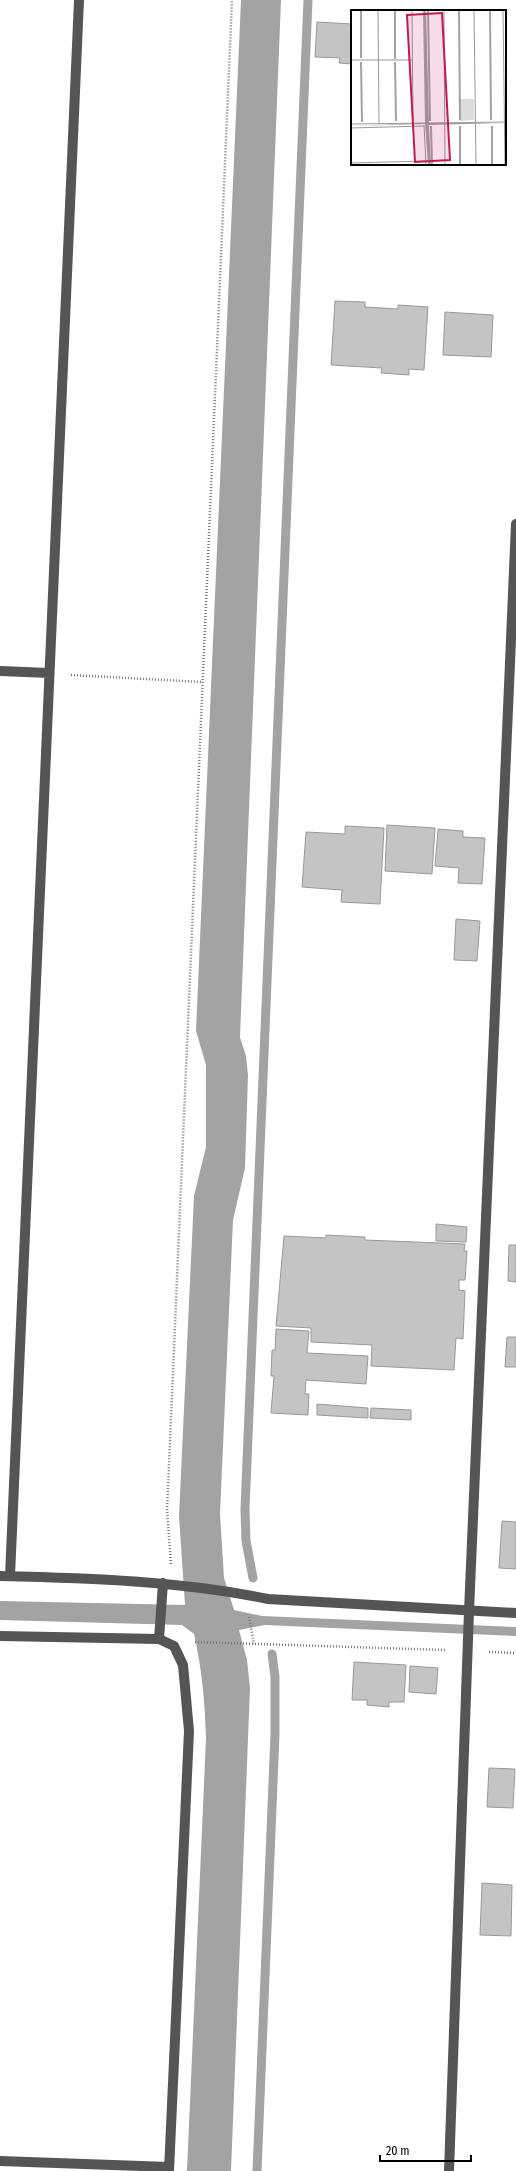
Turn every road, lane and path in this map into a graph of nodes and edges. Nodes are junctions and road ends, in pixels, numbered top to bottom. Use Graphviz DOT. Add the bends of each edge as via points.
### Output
graph roads {
  1 [pos="79,0"];
  2 [pos="232,0"];
  3 [pos="516,524"];
  4 [pos="0,670"];
  5 [pos="49,673"];
  6 [pos="202,682"];
  7 [pos="5,1576"];
  8 [pos="168,1586"];
  9 [pos="469,1611"];
  10 [pos="516,1613"];
  11 [pos="252,1632"];
  12 [pos="160,1635"];
  13 [pos="0,1636"];
  14 [pos="193,1642"];
  15 [pos="254,1644"];
  16 [pos="468,1646"];
  17 [pos="516,1653"];
  18 [pos="0,2161"];
  19 [pos="169,2169"];
  20 [pos="449,2171"];
  1 -- 5 [label="street"];
  2 -- 6 [label="path"];
  3 -- 9 [label="street"];
  4 -- 5 [label="street"];
  5 -- 6 [label="path"];
  5 -- 7 [label="street"];
  6 -- 8 [label="path" via="167,1511"];
  7 -- 8 [label="street"];
  8 -- 9 [label="street" via="240,1593 268,1599"];
  8 -- 12 [label="street"];
  9 -- 10 [label="street"];
  9 -- 16 [label="street"];
  11 -- 15 [label="path"];
  12 -- 13 [label="street"];
  12 -- 19 [label="street" via="174,1646 183,1666 189,1731"];
  14 -- 15 [label="path"];
  15 -- 16 [label="path"];
  16 -- 17 [label="path"];
  16 -- 20 [label="street"];
  18 -- 19 [label="street"];
}
